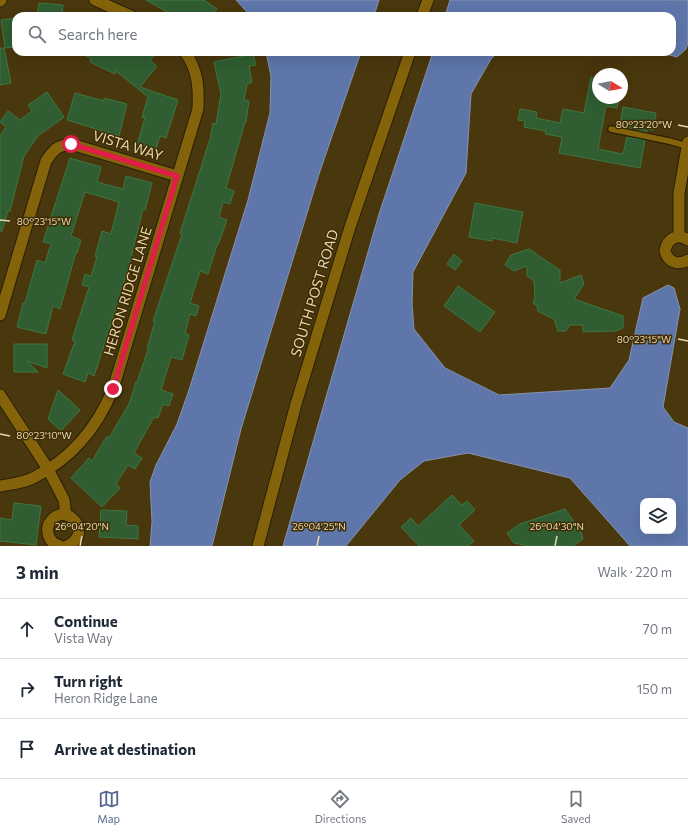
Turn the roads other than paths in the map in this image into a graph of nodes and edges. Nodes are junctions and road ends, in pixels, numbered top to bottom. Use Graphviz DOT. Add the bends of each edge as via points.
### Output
graph roads {
  1 [pos="95,0"];
  2 [pos="428,0"];
  3 [pos="122,12"];
  4 [pos="424,12"];
  5 [pos="187,56"];
  6 [pos="409,56"];
  7 [pos="612,130"];
  8 [pos="687,144"];
  9 [pos="177,176"];
  10 [pos="684,238"];
  11 [pos="688,260"];
  12 [pos="0,315"];
  13 [pos="0,395"];
  14 [pos="48,469"];
  15 [pos="0,486"];
  16 [pos="66,515"];
  17 [pos="60,546"];
  18 [pos="67,546"];
  19 [pos="258,546"];
  1 -- 3 [label="street"];
  2 -- 4 [label="street"];
  5 -- 9 [label="street, HERON RIDGE LANE" via="196,74 199,89 198,109"];
  6 -- 19 [label="street, SOUTH POST ROAD" via="350,227 300,389"];
  7 -- 8 [label="lane"];
  8 -- 10 [label="street" via="679,193"];
  9 -- 12 [label="street, VISTA WAY" via="71,144 52,151 46,161"];
  9 -- 14 [label="street, HERON RIDGE LANE" via="113,389 105,408 94,426 73,450"];
  10 -- 11 [label="street" via="674,237 665,250 669,259 678,263"];
  13 -- 14 [label="street"];
  14 -- 15 [label="street, HERON RIDGE LANE" via="31,479"];
  14 -- 16 [label="street" via="64,500"];
  16 -- 17 [label="street" via="54,518 48,528 51,540"];
  16 -- 18 [label="street" via="76,521 79,527 77,539"];
}
